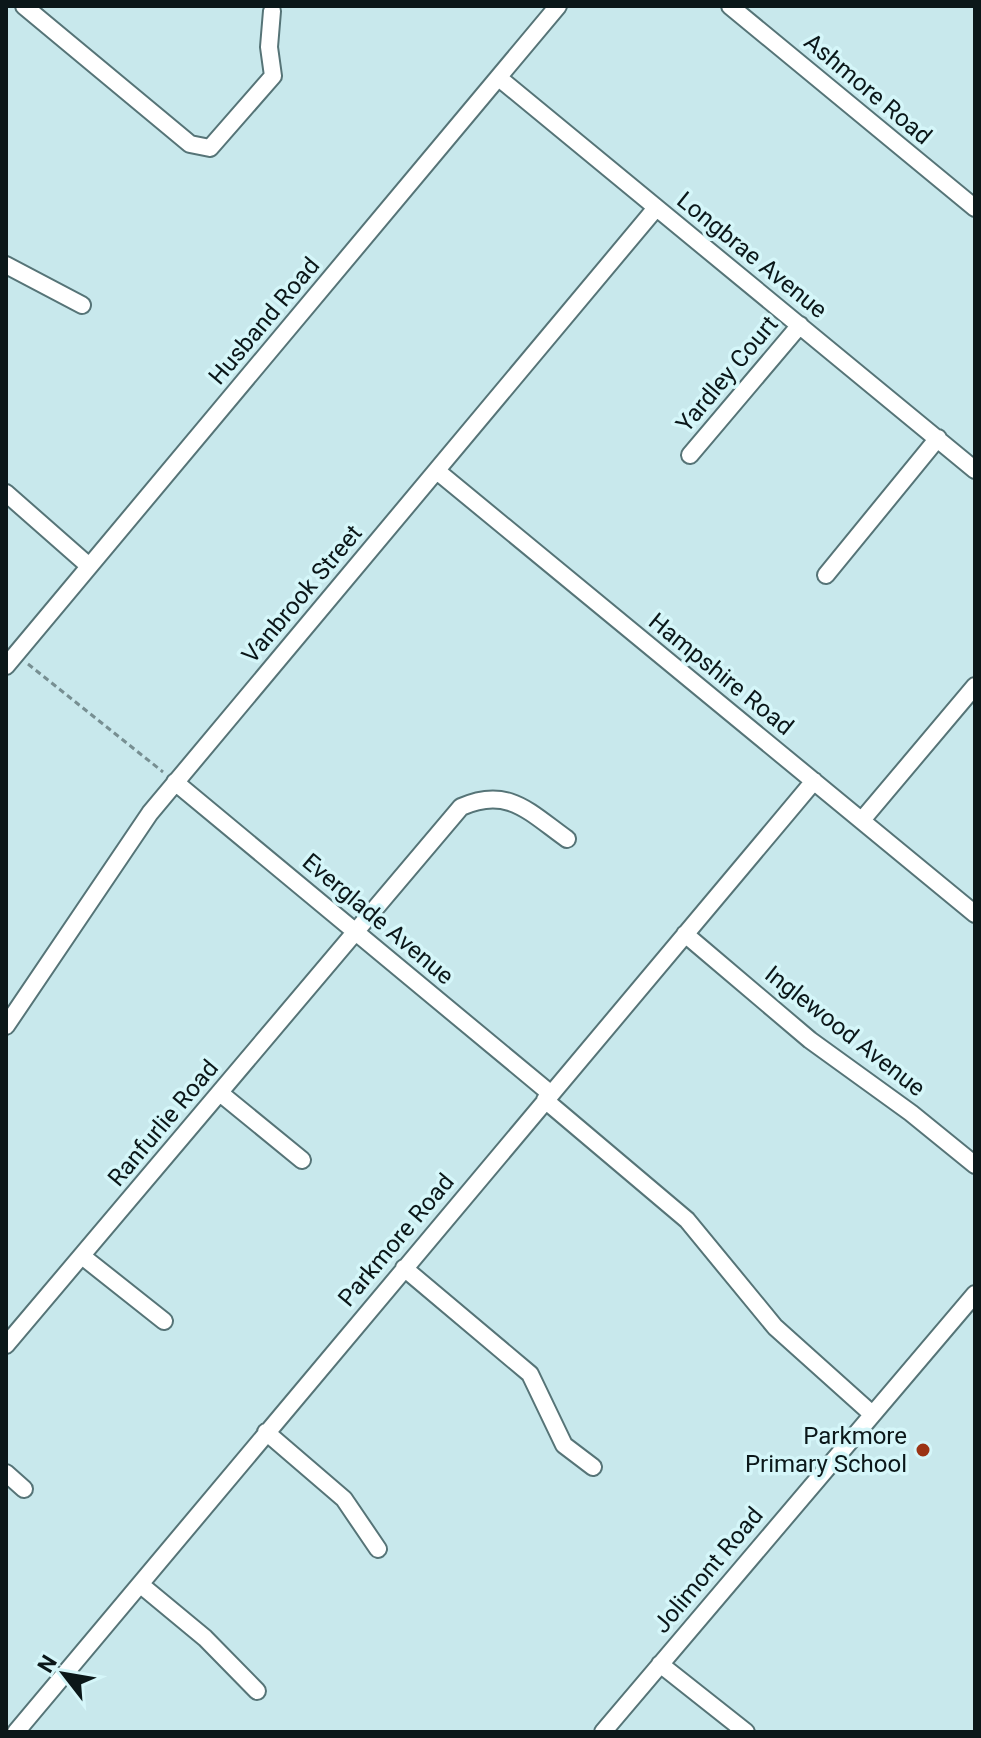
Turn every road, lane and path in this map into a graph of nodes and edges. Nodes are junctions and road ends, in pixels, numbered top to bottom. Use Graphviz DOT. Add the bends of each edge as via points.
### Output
graph roads {
  1 [pos="24,6"];
  2 [pos="558,6"];
  3 [pos="730,6"];
  4 [pos="272,11"];
  5 [pos="499,78"];
  6 [pos="656,208"];
  7 [pos="975,208"];
  8 [pos="7,267"];
  9 [pos="82,305"];
  10 [pos="800,325"];
  11 [pos="938,438"];
  12 [pos="690,455"];
  13 [pos="975,470"];
  14 [pos="437,471"];
  15 [pos="6,493"];
  16 [pos="89,566"];
  17 [pos="826,575"];
  18 [pos="11,660"];
  19 [pos="975,686"];
  20 [pos="814,781"];
  21 [pos="175,782"];
  22 [pos="862,820"];
  23 [pos="567,839"];
  24 [pos="975,914"];
  25 [pos="354,930"];
  26 [pos="685,934"];
  27 [pos="6,1026"];
  28 [pos="220,1093"];
  29 [pos="548,1097"];
  30 [pos="302,1160"];
  31 [pos="975,1165"];
  32 [pos="82,1256"];
  33 [pos="404,1268"];
  34 [pos="975,1294"];
  35 [pos="164,1321"];
  36 [pos="6,1345"];
  37 [pos="872,1414"];
  38 [pos="266,1432"];
  39 [pos="593,1467"];
  40 [pos="6,1473"];
  41 [pos="24,1489"];
  42 [pos="378,1549"];
  43 [pos="141,1585"];
  44 [pos="660,1664"];
  45 [pos="257,1691"];
  46 [pos="16,1732"];
  47 [pos="603,1732"];
  48 [pos="746,1732"];
  1 -- 4 [label="street" via="190,144 210,148 273,76"];
  2 -- 5 [label="street, Husband Road"];
  3 -- 7 [label="street, Ashmore Road"];
  5 -- 6 [label="street, Longbrae Avenue"];
  5 -- 16 [label="street, Husband Road"];
  6 -- 10 [label="street, Longbrae Avenue"];
  6 -- 14 [label="street, Vanbrook Street"];
  8 -- 9 [label="street"];
  10 -- 11 [label="street, Longbrae Avenue"];
  10 -- 12 [label="street, Yardley Court"];
  11 -- 13 [label="street, Longbrae Avenue"];
  11 -- 17 [label="street"];
  14 -- 20 [label="street, Hampshire Road"];
  14 -- 21 [label="street, Vanbrook Street"];
  15 -- 16 [label="street"];
  16 -- 18 [label="street, Husband Road"];
  18 -- 21 [label="path"];
  19 -- 22 [label="street"];
  20 -- 22 [label="street, Hampshire Road"];
  20 -- 26 [label="street, Parkmore Road"];
  21 -- 25 [label="street, Everglade Avenue"];
  21 -- 27 [label="street, Vanbrook Street"];
  22 -- 24 [label="street, Hampshire Road"];
  23 -- 25 [label="street, Ranfurlie Road" via="499,797 482,798 461,807"];
  25 -- 28 [label="street, Ranfurlie Road"];
  25 -- 29 [label="street, Everglade Avenue"];
  26 -- 29 [label="street, Parkmore Road"];
  26 -- 31 [label="street, Inglewood Avenue" via="810,1040"];
  28 -- 30 [label="street"];
  28 -- 32 [label="street, Ranfurlie Road"];
  29 -- 33 [label="street, Parkmore Road"];
  29 -- 37 [label="street, Everglade Avenue" via="687,1220 775,1327"];
  32 -- 35 [label="street"];
  32 -- 36 [label="street, Ranfurlie Road"];
  33 -- 38 [label="street, Parkmore Road"];
  33 -- 39 [label="street" via="530,1374 564,1445"];
  34 -- 37 [label="street, Jolimont Road"];
  37 -- 44 [label="street, Jolimont Road"];
  38 -- 42 [label="street" via="344,1499"];
  38 -- 43 [label="street, Parkmore Road"];
  40 -- 41 [label="street"];
  43 -- 45 [label="street" via="205,1638"];
  43 -- 46 [label="street, Parkmore Road"];
  44 -- 47 [label="street, Jolimont Road"];
  44 -- 48 [label="street"];
}
